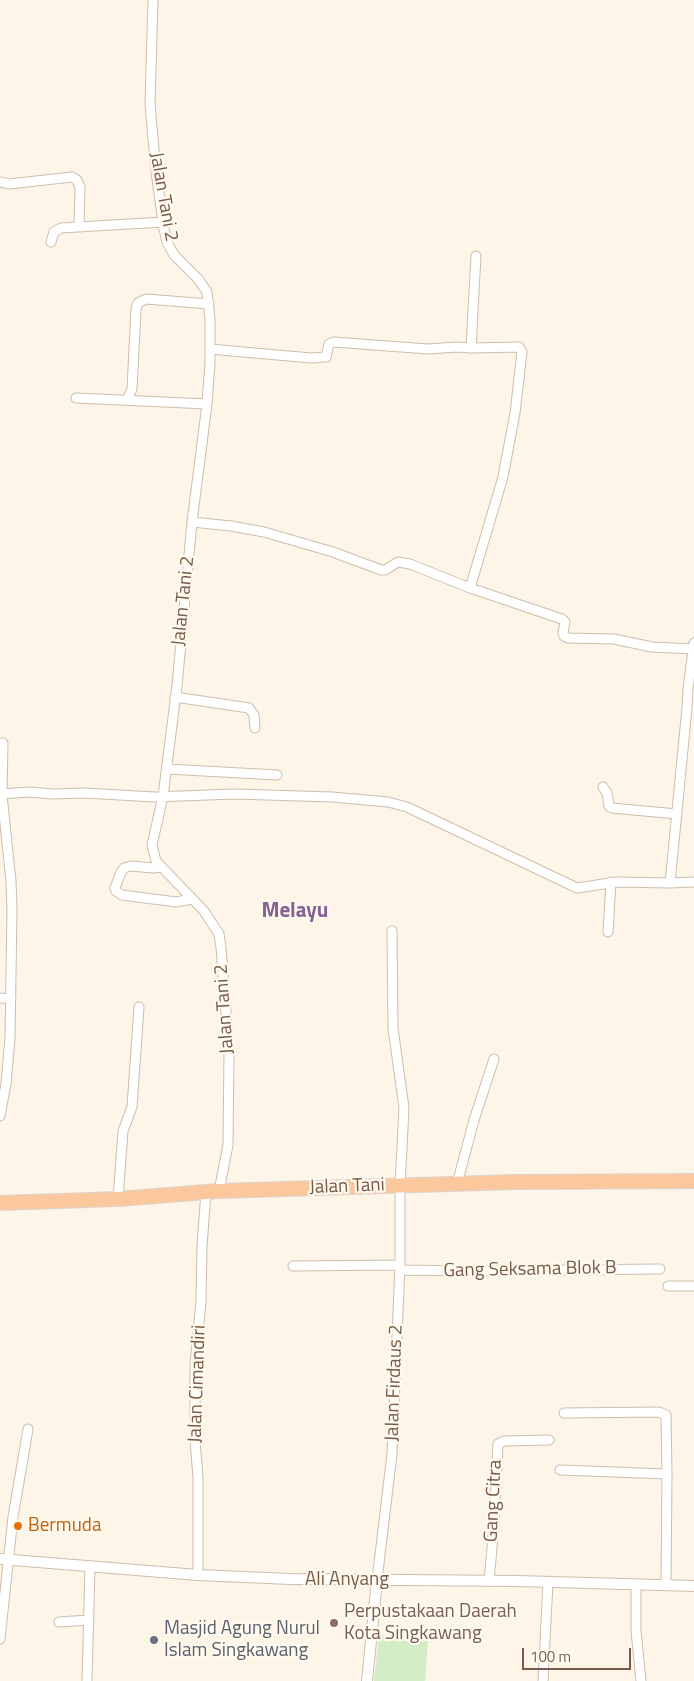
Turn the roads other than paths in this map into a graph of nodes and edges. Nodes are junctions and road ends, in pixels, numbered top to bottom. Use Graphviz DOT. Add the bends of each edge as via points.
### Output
graph roads {
  1 [pos="153,0"];
  2 [pos="0,182"];
  3 [pos="163,222"];
  4 [pos="80,227"];
  5 [pos="51,242"];
  6 [pos="476,256"];
  7 [pos="209,304"];
  8 [pos="470,348"];
  9 [pos="210,349"];
  10 [pos="76,398"];
  11 [pos="127,400"];
  12 [pos="206,404"];
  13 [pos="192,522"];
  14 [pos="470,588"];
  15 [pos="694,646"];
  16 [pos="175,697"];
  17 [pos="255,728"];
  18 [pos="0,743"];
  19 [pos="167,769"];
  20 [pos="277,775"];
  21 [pos="603,787"];
  22 [pos="1,794"];
  23 [pos="163,796"];
  24 [pos="677,814"];
  25 [pos="160,867"];
  26 [pos="611,882"];
  27 [pos="694,882"];
  28 [pos="670,883"];
  29 [pos="192,899"];
  30 [pos="392,931"];
  31 [pos="608,932"];
  32 [pos="0,998"];
  33 [pos="11,999"];
  34 [pos="139,1006"];
  35 [pos="494,1059"];
  36 [pos="0,1116"];
  37 [pos="694,1181"];
  38 [pos="457,1184"];
  39 [pos="400,1186"];
  40 [pos="213,1192"];
  41 [pos="118,1199"];
  42 [pos="0,1203"];
  43 [pos="293,1266"];
  44 [pos="400,1267"];
  45 [pos="660,1269"];
  46 [pos="668,1286"];
  47 [pos="694,1286"];
  48 [pos="564,1413"];
  49 [pos="28,1429"];
  50 [pos="549,1440"];
  51 [pos="560,1470"];
  52 [pos="667,1474"];
  53 [pos="4,1559"];
  54 [pos="90,1566"];
  55 [pos="198,1575"];
  56 [pos="377,1580"];
  57 [pos="489,1581"];
  58 [pos="548,1582"];
  59 [pos="636,1584"];
  60 [pos="666,1584"];
  61 [pos="694,1586"];
  62 [pos="90,1620"];
  63 [pos="59,1622"];
  64 [pos="0,1639"];
  65 [pos="87,1681"];
  66 [pos="367,1681"];
  67 [pos="543,1681"];
  68 [pos="641,1681"];
  1 -- 3 [label="street, Jalan Tani 2" via="150,104"];
  2 -- 4 [label="street" via="10,184 72,177 80,187"];
  3 -- 4 [label="street"];
  3 -- 7 [label="street, Jalan Tani 2" via="174,256 199,280 207,292"];
  4 -- 5 [label="street" via="61,228 54,232"];
  6 -- 8 [label="street"];
  7 -- 9 [label="street, Jalan Tani 2"];
  7 -- 11 [label="street" via="146,299 138,303 133,384"];
  8 -- 9 [label="street" via="428,349 334,342 329,344 326,357 311,358"];
  8 -- 14 [label="street" via="519,347 522,352 503,477"];
  9 -- 12 [label="street, Jalan Tani 2"];
  10 -- 11 [label="street"];
  11 -- 12 [label="street"];
  12 -- 13 [label="street, Jalan Tani 2"];
  13 -- 14 [label="street" via="264,532 334,552 381,570 402,562"];
  13 -- 16 [label="street, Jalan Tani 2"];
  14 -- 15 [label="street" via="562,618 565,622 563,635 568,638 614,639 652,647"];
  15 -- 24 [label="street"];
  16 -- 17 [label="street" via="249,708 254,714"];
  16 -- 19 [label="street, Jalan Tani 2"];
  18 -- 22 [label="street" via="3,743"];
  19 -- 20 [label="street"];
  19 -- 23 [label="street, Jalan Tani 2"];
  21 -- 24 [label="street" via="612,808"];
  22 -- 23 [label="street"];
  22 -- 33 [label="street" via="11,880"];
  23 -- 25 [label="street, Jalan Tani 2" via="152,845"];
  23 -- 26 [label="street" via="234,794 388,802 406,807 577,888"];
  24 -- 28 [label="street"];
  25 -- 29 [label="street, Jalan Tani 2"];
  25 -- 29 [label="street" via="124,868 116,891 122,895 169,902"];
  26 -- 28 [label="street"];
  26 -- 31 [label="street"];
  27 -- 28 [label="street"];
  29 -- 40 [label="street, Jalan Tani 2" via="218,934 229,1050 228,1145"];
  30 -- 39 [label="street, Jalan Firdaus 2" via="393,1028 404,1108"];
  32 -- 33 [label="street"];
  33 -- 36 [label="street" via="6,1084"];
  34 -- 41 [label="street" via="132,1107 123,1130"];
  35 -- 38 [label="street"];
  37 -- 38 [label="highway, Jalan Tani"];
  38 -- 39 [label="highway, Jalan Tani"];
  39 -- 40 [label="highway, Jalan Tani"];
  39 -- 44 [label="street, Jalan Firdaus 2"];
  40 -- 41 [label="highway, Jalan Tani"];
  40 -- 55 [label="street, Jalan Cimandiri" via="202,1246 195,1365"];
  41 -- 42 [label="highway, Jalan Tani"];
  43 -- 44 [label="street, Gang Seksama Blok B"];
  44 -- 45 [label="street, Gang Seksama Blok B" via="498,1271"];
  44 -- 56 [label="street, Jalan Firdaus 2" via="392,1454"];
  46 -- 47 [label="street"];
  48 -- 52 [label="street" via="662,1413 666,1418"];
  49 -- 53 [label="street"];
  50 -- 57 [label="street, Gang Citra" via="504,1441 498,1444"];
  51 -- 52 [label="street"];
  52 -- 60 [label="street"];
  53 -- 54 [label="street, Ali Anyang"];
  53 -- 64 [label="street"];
  54 -- 55 [label="street, Ali Anyang"];
  54 -- 62 [label="street"];
  55 -- 56 [label="street, Ali Anyang"];
  56 -- 57 [label="street, Ali Anyang"];
  56 -- 66 [label="street"];
  57 -- 58 [label="street, Ali Anyang"];
  58 -- 59 [label="street, Ali Anyang"];
  58 -- 67 [label="street"];
  59 -- 60 [label="street, Ali Anyang"];
  59 -- 68 [label="street"];
  60 -- 61 [label="street, Ali Anyang"];
  62 -- 63 [label="street"];
  62 -- 65 [label="street"];
}
